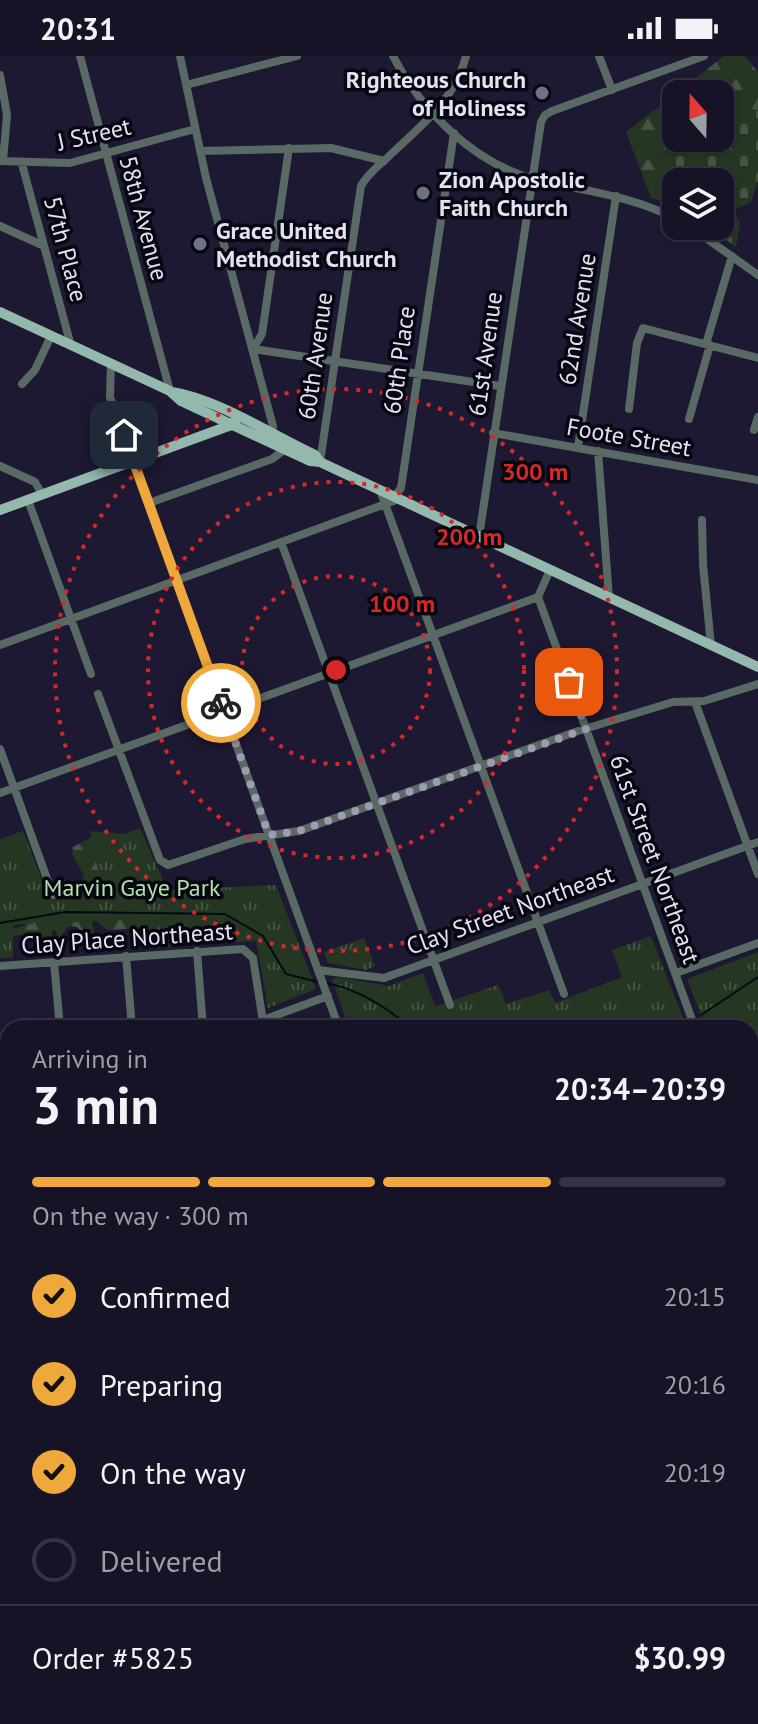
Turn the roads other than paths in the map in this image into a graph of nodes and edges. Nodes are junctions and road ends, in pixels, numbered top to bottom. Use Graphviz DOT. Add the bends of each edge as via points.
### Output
graph roads {
  1 [pos="80,56"];
  2 [pos="180,56"];
  3 [pos="297,56"];
  4 [pos="393,56"];
  5 [pos="466,56"];
  6 [pos="599,56"];
  7 [pos="704,56"];
  8 [pos="686,59"];
  9 [pos="0,75"];
  10 [pos="186,85"];
  11 [pos="2,90"];
  12 [pos="612,90"];
  13 [pos="434,114"];
  14 [pos="195,129"];
  15 [pos="454,133"];
  16 [pos="289,148"];
  17 [pos="200,151"];
  18 [pos="106,153"];
  19 [pos="1,161"];
  20 [pos="384,161"];
  21 [pos="22,164"];
  22 [pos="532,178"];
  23 [pos="616,196"];
  24 [pos="662,212"];
  25 [pos="1,228"];
  26 [pos="709,240"];
  27 [pos="44,246"];
  28 [pos="732,256"];
  29 [pos="758,275"];
  30 [pos="0,312"];
  31 [pos="51,336"];
  32 [pos="708,344"];
  33 [pos="71,346"];
  34 [pos="253,349"];
  35 [pos="758,358"];
  36 [pos="333,360"];
  37 [pos="111,364"];
  38 [pos="417,373"];
  39 [pos="22,384"];
  40 [pos="500,386"];
  41 [pos="170,391"];
  42 [pos="629,409"];
  43 [pos="758,417"];
  44 [pos="689,419"];
  45 [pos="235,420"];
  46 [pos="754,430"];
  47 [pos="493,433"];
  48 [pos="272,435"];
  49 [pos="578,447"];
  50 [pos="284,450"];
  51 [pos="598,451"];
  52 [pos="133,461"];
  53 [pos="320,462"];
  54 [pos="0,466"];
  55 [pos="758,480"];
  56 [pos="42,494"];
  57 [pos="28,500"];
  58 [pos="393,500"];
  59 [pos="149,503"];
  60 [pos="0,510"];
  61 [pos="702,520"];
  62 [pos="479,537"];
  63 [pos="281,542"];
  64 [pos="550,570"];
  65 [pos="176,581"];
  66 [pos="538,597"];
  67 [pos="609,598"];
  68 [pos="71,619"];
  69 [pos="433,635"];
  70 [pos="0,645"];
  71 [pos="716,648"];
  72 [pos="758,660"];
  73 [pos="758,667"];
  74 [pos="329,673"];
  75 [pos="91,674"];
  76 [pos="755,683"];
  77 [pos="98,694"];
  78 [pos="695,702"];
  79 [pos="224,711"];
  80 [pos="586,729"];
  81 [pos="0,749"];
  82 [pos="119,749"];
  83 [pos="481,767"];
  84 [pos="14,788"];
  85 [pos="0,793"];
  86 [pos="377,804"];
  87 [pos="269,835"];
  88 [pos="758,842"];
  89 [pos="748,845"];
  90 [pos="758,874"];
  91 [pos="643,883"];
  92 [pos="53,895"];
  93 [pos="539,922"];
  94 [pos="758,943"];
  95 [pos="197,951"];
  96 [pos="126,956"];
  97 [pos="434,959"];
  98 [pos="54,962"];
  99 [pos="0,966"];
  100 [pos="319,973"];
  101 [pos="676,973"];
  102 [pos="326,993"];
  103 [pos="564,994"];
  104 [pos="450,1005"];
  105 [pos="59,1020"];
  106 [pos="131,1020"];
  107 [pos="202,1020"];
  108 [pos="263,1020"];
  109 [pos="272,1020"];
  110 [pos="336,1020"];
  111 [pos="692,1020"];
  112 [pos="497,1724"];
  113 [pos="524,1724"];
  1 -- 18 [label="street, 58th Avenue"];
  2 -- 10 [label="street"];
  3 -- 10 [label="street"];
  4 -- 13 [label="street"];
  5 -- 13 [label="street, 60th Avenue" via="456,83"];
  6 -- 12 [label="street"];
  7 -- 8 [label="street"];
  8 -- 12 [label="street"];
  9 -- 11 [label="street"];
  10 -- 14 [label="street"];
  11 -- 19 [label="street" via="7,115"];
  12 -- 22 [label="street, 61st Avenue" via="545,115"];
  13 -- 15 [label="street"];
  13 -- 20 [label="street, 60th Avenue"];
  14 -- 17 [label="street"];
  14 -- 18 [label="street, J Street"];
  15 -- 22 [label="street" via="489,159"];
  15 -- 38 [label="street, 60th Place"];
  16 -- 17 [label="street"];
  16 -- 20 [label="street" via="331,148"];
  16 -- 34 [label="street" via="262,334"];
  17 -- 34 [label="street"];
  18 -- 21 [label="street, J Street" via="70,163"];
  18 -- 41 [label="street, 58th Avenue"];
  19 -- 21 [label="street, J Street"];
  20 -- 36 [label="street, 60th Avenue" via="361,186"];
  21 -- 27 [label="street, 57th Place"];
  22 -- 23 [label="street"];
  22 -- 40 [label="street, 61st Avenue"];
  23 -- 24 [label="street"];
  23 -- 49 [label="street, 62nd Avenue"];
  25 -- 27 [label="street"];
  26 -- 28 [label="street"];
  27 -- 33 [label="street, 57th Place"];
  28 -- 29 [label="street"];
  28 -- 32 [label="street"];
  30 -- 31 [label="main road"];
  31 -- 33 [label="main road"];
  31 -- 39 [label="street"];
  32 -- 35 [label="street"];
  32 -- 42 [label="street" via="643,328"];
  32 -- 44 [label="street"];
  33 -- 37 [label="main road"];
  34 -- 36 [label="street"];
  34 -- 48 [label="street"];
  36 -- 38 [label="street"];
  36 -- 53 [label="street, 60th Avenue"];
  37 -- 41 [label="main road"];
  37 -- 52 [label="street" via="110,397"];
  38 -- 40 [label="street"];
  38 -- 58 [label="street, 60th Place" via="401,488"];
  40 -- 47 [label="street, 61st Avenue"];
  41 -- 45 [label="main road" via="181,401"];
  43 -- 46 [label="street"];
  45 -- 48 [label="main road"];
  45 -- 50 [label="main road"];
  45 -- 52 [label="main road"];
  47 -- 49 [label="street, Foote Street"];
  47 -- 62 [label="street, 61st Avenue"];
  48 -- 53 [label="main road"];
  49 -- 51 [label="street, Foote Street"];
  50 -- 53 [label="main road"];
  50 -- 59 [label="street"];
  51 -- 55 [label="street, Foote Street"];
  51 -- 67 [label="street"];
  52 -- 56 [label="main road"];
  52 -- 59 [label="street"];
  53 -- 58 [label="main road"];
  54 -- 56 [label="street" via="35,482"];
  56 -- 57 [label="main road"];
  57 -- 60 [label="main road"];
  57 -- 68 [label="street"];
  58 -- 62 [label="main road"];
  58 -- 63 [label="street"];
  58 -- 69 [label="street"];
  59 -- 65 [label="street"];
  61 -- 71 [label="street"];
  62 -- 64 [label="main road"];
  63 -- 65 [label="street"];
  63 -- 74 [label="street"];
  64 -- 66 [label="street"];
  64 -- 67 [label="main road"];
  65 -- 68 [label="street"];
  65 -- 79 [label="street"];
  66 -- 69 [label="street"];
  66 -- 80 [label="street, 61st Street Northeast"];
  67 -- 71 [label="main road"];
  68 -- 70 [label="street"];
  68 -- 75 [label="street"];
  69 -- 74 [label="street"];
  69 -- 83 [label="street"];
  71 -- 72 [label="main road"];
  71 -- 73 [label="main road"];
  74 -- 79 [label="street"];
  74 -- 86 [label="street"];
  76 -- 78 [label="street"];
  77 -- 82 [label="street"];
  78 -- 80 [label="street" via="673,702"];
  78 -- 89 [label="street"];
  79 -- 82 [label="street"];
  79 -- 87 [label="street"];
  80 -- 83 [label="street"];
  80 -- 91 [label="street, 61st Street Northeast"];
  81 -- 84 [label="street"];
  82 -- 84 [label="street"];
  82 -- 87 [label="street" via="165,865"];
  83 -- 86 [label="street"];
  83 -- 93 [label="street"];
  84 -- 85 [label="street"];
  84 -- 92 [label="street"];
  86 -- 87 [label="street" via="299,831"];
  86 -- 97 [label="street"];
  87 -- 100 [label="street"];
  88 -- 89 [label="street, Clay Street Northeast"];
  89 -- 90 [label="street"];
  89 -- 91 [label="street, Clay Street Northeast"];
  91 -- 93 [label="street, Clay Street Northeast"];
  91 -- 101 [label="street, 61st Street Northeast"];
  93 -- 97 [label="street, Clay Street Northeast"];
  93 -- 103 [label="street"];
  94 -- 101 [label="street"];
  95 -- 96 [label="street, Clay Place Northeast"];
  95 -- 107 [label="street"];
  95 -- 108 [label="street, Clay Place Northeast" via="243,949 253,958"];
  96 -- 98 [label="street, Clay Place Northeast"];
  96 -- 106 [label="street"];
  97 -- 100 [label="street, Clay Street Northeast" via="384,978"];
  97 -- 104 [label="street"];
  98 -- 99 [label="street, Clay Place Northeast"];
  98 -- 105 [label="street"];
  100 -- 102 [label="street"];
  101 -- 111 [label="street, 61st Street Northeast"];
  102 -- 109 [label="street"];
  102 -- 110 [label="street"];
  112 -- 113 [label="main road"];
}
